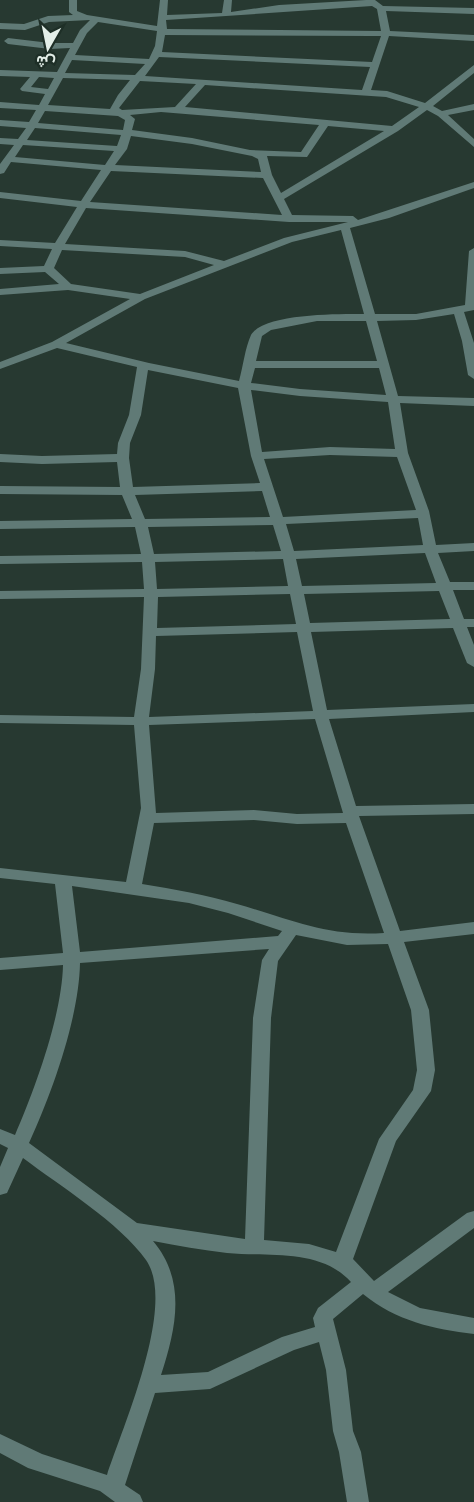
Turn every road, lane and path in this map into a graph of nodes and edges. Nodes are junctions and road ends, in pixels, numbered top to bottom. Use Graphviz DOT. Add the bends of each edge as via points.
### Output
graph roads {
  1 [pos="73,0"];
  2 [pos="164,0"];
  3 [pos="228,0"];
  4 [pos="375,4"];
  5 [pos="474,11"];
  6 [pos="226,15"];
  7 [pos="85,17"];
  8 [pos="164,18"];
  9 [pos="96,19"];
  10 [pos="0,26"];
  11 [pos="13,27"];
  12 [pos="163,30"];
  13 [pos="386,33"];
  14 [pos="474,38"];
  15 [pos="76,45"];
  16 [pos="72,57"];
  17 [pos="154,58"];
  18 [pos="375,65"];
  19 [pos="474,68"];
  20 [pos="0,73"];
  21 [pos="36,75"];
  22 [pos="61,77"];
  23 [pos="140,78"];
  24 [pos="203,82"];
  25 [pos="52,92"];
  26 [pos="366,92"];
  27 [pos="0,105"];
  28 [pos="428,107"];
  29 [pos="474,107"];
  30 [pos="42,108"];
  31 [pos="178,110"];
  32 [pos="120,113"];
  33 [pos="441,114"];
  34 [pos="0,123"];
  35 [pos="324,123"];
  36 [pos="32,126"];
  37 [pos="394,129"];
  38 [pos="128,132"];
  39 [pos="0,141"];
  40 [pos="20,143"];
  41 [pos="474,144"];
  42 [pos="122,149"];
  43 [pos="247,152"];
  44 [pos="3,166"];
  45 [pos="109,168"];
  46 [pos="267,175"];
  47 [pos="474,184"];
  48 [pos="0,195"];
  49 [pos="277,199"];
  50 [pos="84,205"];
  51 [pos="289,219"];
  52 [pos="374,219"];
  53 [pos="345,227"];
  54 [pos="0,243"];
  55 [pos="57,247"];
  56 [pos="474,251"];
  57 [pos="226,265"];
  58 [pos="48,269"];
  59 [pos="0,271"];
  60 [pos="68,287"];
  61 [pos="0,290"];
  62 [pos="141,297"];
  63 [pos="467,308"];
  64 [pos="369,317"];
  65 [pos="56,345"];
  66 [pos="250,364"];
  67 [pos="383,365"];
  68 [pos="0,366"];
  69 [pos="142,366"];
  70 [pos="474,375"];
  71 [pos="244,386"];
  72 [pos="394,401"];
  73 [pos="474,402"];
  74 [pos="402,453"];
  75 [pos="257,456"];
  76 [pos="0,458"];
  77 [pos="123,458"];
  78 [pos="266,487"];
  79 [pos="0,490"];
  80 [pos="127,491"];
  81 [pos="423,514"];
  82 [pos="276,521"];
  83 [pos="141,524"];
  84 [pos="0,525"];
  85 [pos="474,547"];
  86 [pos="430,549"];
  87 [pos="289,555"];
  88 [pos="148,558"];
  89 [pos="0,560"];
  90 [pos="443,586"];
  91 [pos="474,586"];
  92 [pos="295,588"];
  93 [pos="151,593"];
  94 [pos="0,595"];
  95 [pos="459,622"];
  96 [pos="474,623"];
  97 [pos="303,627"];
  98 [pos="149,632"];
  99 [pos="474,663"];
  100 [pos="474,708"];
  101 [pos="321,715"];
  102 [pos="0,719"];
  103 [pos="141,721"];
  104 [pos="474,809"];
  105 [pos="351,815"];
  106 [pos="148,818"];
  107 [pos="0,873"];
  108 [pos="63,880"];
  109 [pos="133,888"];
  110 [pos="474,928"];
  111 [pos="286,936"];
  112 [pos="394,937"];
  113 [pos="72,957"];
  114 [pos="0,964"];
  115 [pos="0,1136"];
  116 [pos="20,1146"];
  117 [pos="0,1188"];
  118 [pos="474,1218"];
  119 [pos="132,1230"];
  120 [pos="254,1248"];
  121 [pos="342,1262"];
  122 [pos="369,1287"];
  123 [pos="474,1326"];
  124 [pos="326,1332"];
  125 [pos="147,1385"];
  126 [pos="0,1443"];
  127 [pos="113,1489"];
  128 [pos="132,1502"];
  129 [pos="358,1502"];
  1 -- 7 [label="street" via="73,12"];
  2 -- 8 [label="street"];
  3 -- 6 [label="street"];
  4 -- 5 [label="street"];
  4 -- 6 [label="street" via="279,8"];
  4 -- 13 [label="street"];
  6 -- 8 [label="street"];
  7 -- 9 [label="street"];
  7 -- 11 [label="street" via="48,19"];
  8 -- 12 [label="street"];
  9 -- 12 [label="street"];
  9 -- 15 [label="street"];
  10 -- 11 [label="street"];
  11 -- 15 [label="street" via="5,45"];
  12 -- 13 [label="street"];
  12 -- 17 [label="street"];
  13 -- 14 [label="street"];
  13 -- 18 [label="street"];
  15 -- 16 [label="street"];
  16 -- 17 [label="street"];
  16 -- 22 [label="street"];
  17 -- 18 [label="street"];
  17 -- 23 [label="street"];
  18 -- 26 [label="street"];
  19 -- 28 [label="street"];
  20 -- 21 [label="street"];
  21 -- 22 [label="street"];
  21 -- 25 [label="street" via="25,89"];
  22 -- 23 [label="street"];
  22 -- 25 [label="street"];
  23 -- 24 [label="street"];
  23 -- 32 [label="street" via="115,104 114,109"];
  24 -- 26 [label="street"];
  24 -- 31 [label="street"];
  25 -- 30 [label="street"];
  26 -- 28 [label="street"];
  27 -- 30 [label="street"];
  28 -- 33 [label="street"];
  28 -- 37 [label="street"];
  29 -- 33 [label="street"];
  30 -- 32 [label="street"];
  30 -- 36 [label="street"];
  31 -- 32 [label="street"];
  31 -- 35 [label="street"];
  32 -- 38 [label="street" via="130,119"];
  33 -- 41 [label="street"];
  34 -- 36 [label="street"];
  35 -- 37 [label="street"];
  35 -- 43 [label="street" via="304,155"];
  36 -- 38 [label="street"];
  36 -- 40 [label="street"];
  37 -- 49 [label="street"];
  38 -- 42 [label="street"];
  38 -- 43 [label="street"];
  39 -- 40 [label="street"];
  40 -- 42 [label="street"];
  40 -- 44 [label="street"];
  42 -- 45 [label="street"];
  43 -- 46 [label="street" via="263,157"];
  44 -- 45 [label="street"];
  45 -- 46 [label="street"];
  45 -- 50 [label="street"];
  46 -- 49 [label="street"];
  47 -- 52 [label="street"];
  48 -- 50 [label="street"];
  49 -- 51 [label="street"];
  50 -- 51 [label="street"];
  50 -- 55 [label="street"];
  51 -- 52 [label="street"];
  52 -- 53 [label="street"];
  53 -- 57 [label="street" via="288,240"];
  53 -- 64 [label="street"];
  54 -- 55 [label="street"];
  55 -- 57 [label="street" via="185,254"];
  55 -- 58 [label="street"];
  56 -- 63 [label="street"];
  57 -- 62 [label="street"];
  58 -- 59 [label="street"];
  58 -- 60 [label="street"];
  60 -- 61 [label="street"];
  60 -- 62 [label="street"];
  62 -- 65 [label="street"];
  63 -- 64 [label="street" via="416,317"];
  63 -- 70 [label="street"];
  64 -- 66 [label="street" via="317,318 267,327 257,334"];
  64 -- 67 [label="street"];
  65 -- 68 [label="street"];
  65 -- 69 [label="street"];
  66 -- 67 [label="street"];
  66 -- 71 [label="street"];
  67 -- 72 [label="street"];
  69 -- 71 [label="street"];
  69 -- 77 [label="street" via="135,416 124,443"];
  71 -- 72 [label="street"];
  71 -- 75 [label="street"];
  72 -- 73 [label="street"];
  72 -- 74 [label="street"];
  74 -- 75 [label="street" via="330,451"];
  74 -- 81 [label="street"];
  75 -- 78 [label="street"];
  76 -- 77 [label="street"];
  77 -- 80 [label="street"];
  78 -- 80 [label="street"];
  78 -- 82 [label="street"];
  79 -- 80 [label="street"];
  80 -- 83 [label="street"];
  81 -- 82 [label="street"];
  81 -- 86 [label="street"];
  82 -- 83 [label="street"];
  82 -- 87 [label="street"];
  83 -- 84 [label="street"];
  83 -- 88 [label="street"];
  85 -- 86 [label="street"];
  86 -- 87 [label="street"];
  86 -- 90 [label="street"];
  87 -- 88 [label="street"];
  87 -- 92 [label="street"];
  88 -- 89 [label="street"];
  88 -- 93 [label="street"];
  90 -- 91 [label="street"];
  90 -- 92 [label="street"];
  90 -- 95 [label="street"];
  92 -- 93 [label="street"];
  92 -- 97 [label="street"];
  93 -- 94 [label="street"];
  93 -- 98 [label="street"];
  95 -- 96 [label="street"];
  95 -- 97 [label="street"];
  95 -- 99 [label="street"];
  97 -- 98 [label="street"];
  97 -- 101 [label="street"];
  98 -- 103 [label="street"];
  100 -- 101 [label="street"];
  101 -- 103 [label="street"];
  101 -- 105 [label="street"];
  102 -- 103 [label="street"];
  103 -- 106 [label="street"];
  104 -- 105 [label="street"];
  105 -- 106 [label="street" via="297,819 254,815"];
  105 -- 112 [label="street"];
  106 -- 109 [label="street"];
  107 -- 108 [label="street"];
  108 -- 109 [label="street"];
  108 -- 113 [label="street"];
  109 -- 111 [label="street" via="216,903"];
  110 -- 112 [label="street"];
  111 -- 112 [label="street"];
  111 -- 113 [label="street"];
  111 -- 120 [label="street" via="270,960 262,1018"];
  112 -- 121 [label="street" via="420,1010 426,1070 422,1091 388,1139"];
  113 -- 114 [label="street"];
  113 -- 116 [label="street" via="71,989 39,1101"];
  115 -- 116 [label="street"];
  116 -- 117 [label="street"];
  116 -- 119 [label="street"];
  118 -- 122 [label="street"];
  119 -- 120 [label="street"];
  119 -- 125 [label="street" via="155,1257 166,1290 161,1344"];
  120 -- 121 [label="street" via="316,1253"];
  121 -- 122 [label="street"];
  122 -- 123 [label="street" via="400,1311"];
  122 -- 124 [label="street" via="325,1314"];
  124 -- 125 [label="street" via="289,1343 210,1380"];
  124 -- 129 [label="street"];
  125 -- 127 [label="street"];
  126 -- 127 [label="street" via="36,1461"];
  127 -- 128 [label="street"];
}
